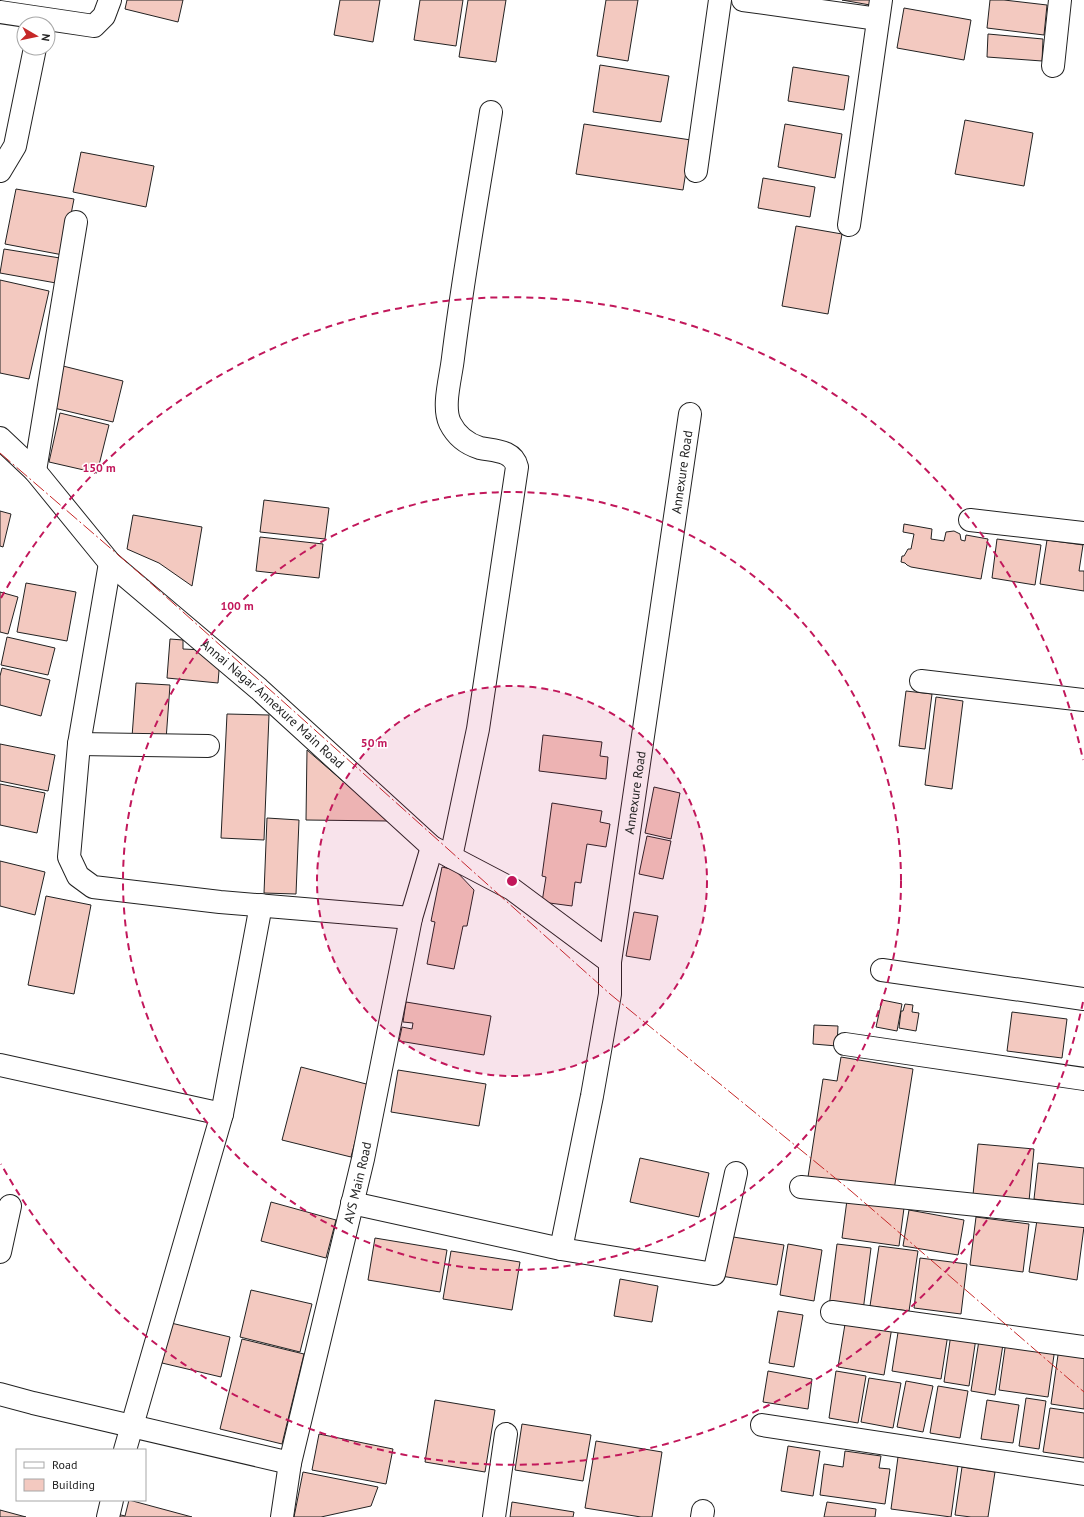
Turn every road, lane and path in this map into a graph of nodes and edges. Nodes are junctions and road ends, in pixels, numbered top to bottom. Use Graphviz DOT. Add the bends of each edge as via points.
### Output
graph roads {
  1 [pos="110,0"];
  2 [pos="720,0"];
  3 [pos="743,0"];
  4 [pos="1060,0"];
  5 [pos="880,10"];
  6 [pos="0,12"];
  7 [pos="42,14"];
  8 [pos="33,56"];
  9 [pos="1053,66"];
  10 [pos="491,112"];
  11 [pos="0,171"];
  12 [pos="696,171"];
  13 [pos="76,222"];
  14 [pos="849,225"];
  15 [pos="690,414"];
  16 [pos="0,438"];
  17 [pos="35,471"];
  18 [pos="970,520"];
  19 [pos="1084,533"];
  20 [pos="110,563"];
  21 [pos="921,681"];
  22 [pos="1084,700"];
  23 [pos="79,744"];
  24 [pos="208,746"];
  25 [pos="432,847"];
  26 [pos="451,858"];
  27 [pos="261,905"];
  28 [pos="411,918"];
  29 [pos="610,962"];
  30 [pos="882,970"];
  31 [pos="1084,999"];
  32 [pos="846,1044"];
  33 [pos="0,1065"];
  34 [pos="1084,1079"];
  35 [pos="222,1114"];
  36 [pos="736,1173"];
  37 [pos="802,1187"];
  38 [pos="352,1203"];
  39 [pos="10,1206"];
  40 [pos="1084,1216"];
  41 [pos="561,1249"];
  42 [pos="0,1252"];
  43 [pos="832,1312"];
  44 [pos="1084,1347"];
  45 [pos="0,1394"];
  46 [pos="762,1425"];
  47 [pos="132,1426"];
  48 [pos="506,1434"];
  49 [pos="125,1449"];
  50 [pos="290,1463"];
  51 [pos="1084,1474"];
  52 [pos="112,1501"];
  53 [pos="108,1517"];
  54 [pos="282,1517"];
  55 [pos="494,1517"];
  1 -- 7 [label="street" via="104,16 94,26"];
  2 -- 12 [label="street"];
  3 -- 5 [label="street"];
  4 -- 9 [label="street"];
  5 -- 14 [label="street"];
  6 -- 7 [label="street"];
  8 -- 11 [label="street" via="15,146"];
  10 -- 26 [label="street" via="446,405 450,423 459,437 466,442 499,450 513,457 518,467 478,729"];
  13 -- 17 [label="street"];
  15 -- 29 [label="street, Annexure Road"];
  16 -- 17 [label="street, Annai Nagar Annexure Main Road"];
  17 -- 20 [label="street, Annai Nagar Annexure Main Road"];
  18 -- 19 [label="street"];
  20 -- 23 [label="street"];
  20 -- 25 [label="street, Annai Nagar Annexure Main Road" via="259,689"];
  21 -- 22 [label="street"];
  23 -- 24 [label="street"];
  23 -- 27 [label="street" via="69,857 78,876 92,887"];
  25 -- 26 [label="street"];
  25 -- 28 [label="street, AVS Main Road"];
  26 -- 29 [label="street" via="512,889"];
  27 -- 28 [label="street"];
  27 -- 35 [label="street"];
  28 -- 38 [label="street, AVS Main Road" via="365,1151"];
  29 -- 41 [label="street, Annexure Road" via="610,994"];
  30 -- 31 [label="street"];
  32 -- 34 [label="street"];
  33 -- 35 [label="street"];
  35 -- 47 [label="street"];
  36 -- 41 [label="street" via="714,1274"];
  37 -- 40 [label="street"];
  38 -- 41 [label="street"];
  38 -- 50 [label="street, AVS Main Road"];
  39 -- 42 [label="street"];
  43 -- 44 [label="street"];
  45 -- 47 [label="street"];
  46 -- 51 [label="street"];
  47 -- 49 [label="street"];
  47 -- 50 [label="street"];
  48 -- 55 [label="street"];
  50 -- 54 [label="street, AVS Main Road"];
  52 -- 53 [label="street"];
}
